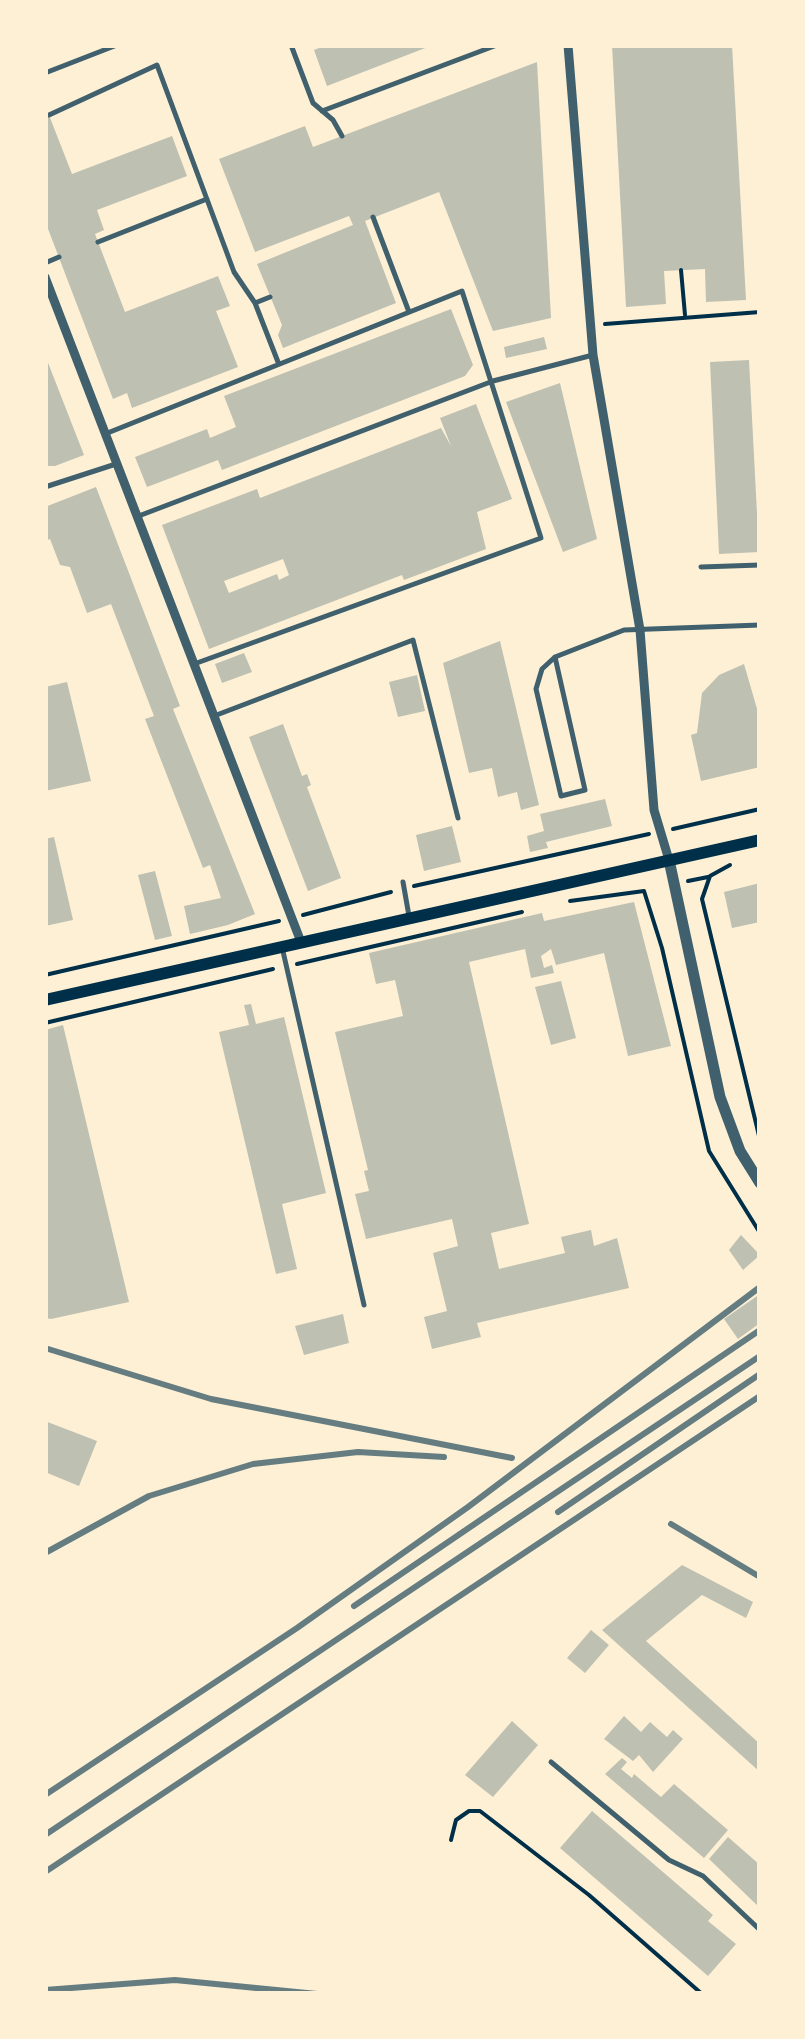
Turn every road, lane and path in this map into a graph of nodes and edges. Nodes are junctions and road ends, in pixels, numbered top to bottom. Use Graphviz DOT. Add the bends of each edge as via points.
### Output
graph roads {
  1 [pos="117,45"];
  2 [pos="290,45"];
  3 [pos="498,45"];
  4 [pos="568,45"];
  5 [pos="45,72"];
  6 [pos="322,112"];
  7 [pos="49,115"];
  8 [pos="342,136"];
  9 [pos="207,199"];
  10 [pos="374,217"];
  11 [pos="98,242"];
  12 [pos="59,257"];
  13 [pos="45,262"];
  14 [pos="681,270"];
  15 [pos="45,277"];
  16 [pos="270,297"];
  17 [pos="255,303"];
  18 [pos="409,312"];
  19 [pos="760,312"];
  20 [pos="685,318"];
  21 [pos="591,325"];
  22 [pos="593,355"];
  23 [pos="278,362"];
  24 [pos="493,381"];
  25 [pos="105,434"];
  26 [pos="116,464"];
  27 [pos="45,487"];
  28 [pos="136,517"];
  29 [pos="760,565"];
  30 [pos="701,567"];
  31 [pos="760,625"];
  32 [pos="640,630"];
  33 [pos="556,657"];
  34 [pos="192,664"];
  35 [pos="214,716"];
  36 [pos="760,809"];
  37 [pos="732,816"];
  38 [pos="458,818"];
  39 [pos="760,840"];
  40 [pos="606,844"];
  41 [pos="669,860"];
  42 [pos="741,860"];
  43 [pos="404,885"];
  44 [pos="560,903"];
  45 [pos="524,912"];
  46 [pos="409,916"];
  47 [pos="292,917"];
  48 [pos="302,942"];
  49 [pos="282,946"];
  50 [pos="286,966"];
  51 [pos="45,975"];
  52 [pos="45,1000"];
  53 [pos="45,1023"];
  54 [pos="760,1140"];
  55 [pos="760,1183"];
  56 [pos="760,1233"];
  57 [pos="364,1305"];
  58 [pos="551,1762"];
  59 [pos="450,1840"];
  60 [pos="760,1930"];
  61 [pos="702,1994"];
  1 -- 5 [label="lane"];
  2 -- 6 [label="lane" via="312,104"];
  3 -- 6 [label="lane"];
  4 -- 21 [label="street"];
  6 -- 8 [label="lane"];
  7 -- 9 [label="lane" via="157,65"];
  9 -- 11 [label="lane"];
  9 -- 17 [label="lane" via="234,272"];
  10 -- 18 [label="lane"];
  12 -- 13 [label="lane"];
  14 -- 20 [label="path"];
  15 -- 25 [label="street"];
  16 -- 17 [label="lane"];
  17 -- 23 [label="lane"];
  18 -- 23 [label="lane"];
  18 -- 24 [label="lane" via="462,292"];
  19 -- 20 [label="path"];
  20 -- 21 [label="path"];
  21 -- 22 [label="street"];
  22 -- 24 [label="lane"];
  22 -- 32 [label="street"];
  23 -- 25 [label="lane"];
  24 -- 28 [label="lane"];
  24 -- 34 [label="lane" via="541,538"];
  25 -- 26 [label="street"];
  26 -- 27 [label="lane"];
  26 -- 28 [label="street"];
  28 -- 34 [label="street"];
  29 -- 30 [label="lane"];
  31 -- 32 [label="lane"];
  32 -- 33 [label="lane"];
  32 -- 41 [label="street" via="654,810"];
  33 -- 33 [label="lane" via="585,790 561,796 536,689 542,668"];
  34 -- 35 [label="street"];
  35 -- 38 [label="lane" via="413,640"];
  35 -- 47 [label="street"];
  36 -- 37 [label="path"];
  39 -- 41 [label="main road"];
  40 -- 43 [label="path"];
  41 -- 46 [label="main road"];
  41 -- 55 [label="street" via="720,1097"];
  42 -- 54 [label="path" via="710,876 702,899"];
  43 -- 46 [label="lane"];
  43 -- 47 [label="path"];
  44 -- 56 [label="path" via="644,891 709,1151"];
  45 -- 50 [label="path"];
  46 -- 48 [label="main road"];
  47 -- 48 [label="street"];
  47 -- 51 [label="path"];
  48 -- 49 [label="main road"];
  49 -- 50 [label="lane"];
  49 -- 52 [label="main road"];
  50 -- 53 [label="path"];
  50 -- 57 [label="lane"];
  58 -- 60 [label="lane" via="669,1860 702,1876"];
  59 -- 61 [label="path" via="456,1820 480,1810"];
}
